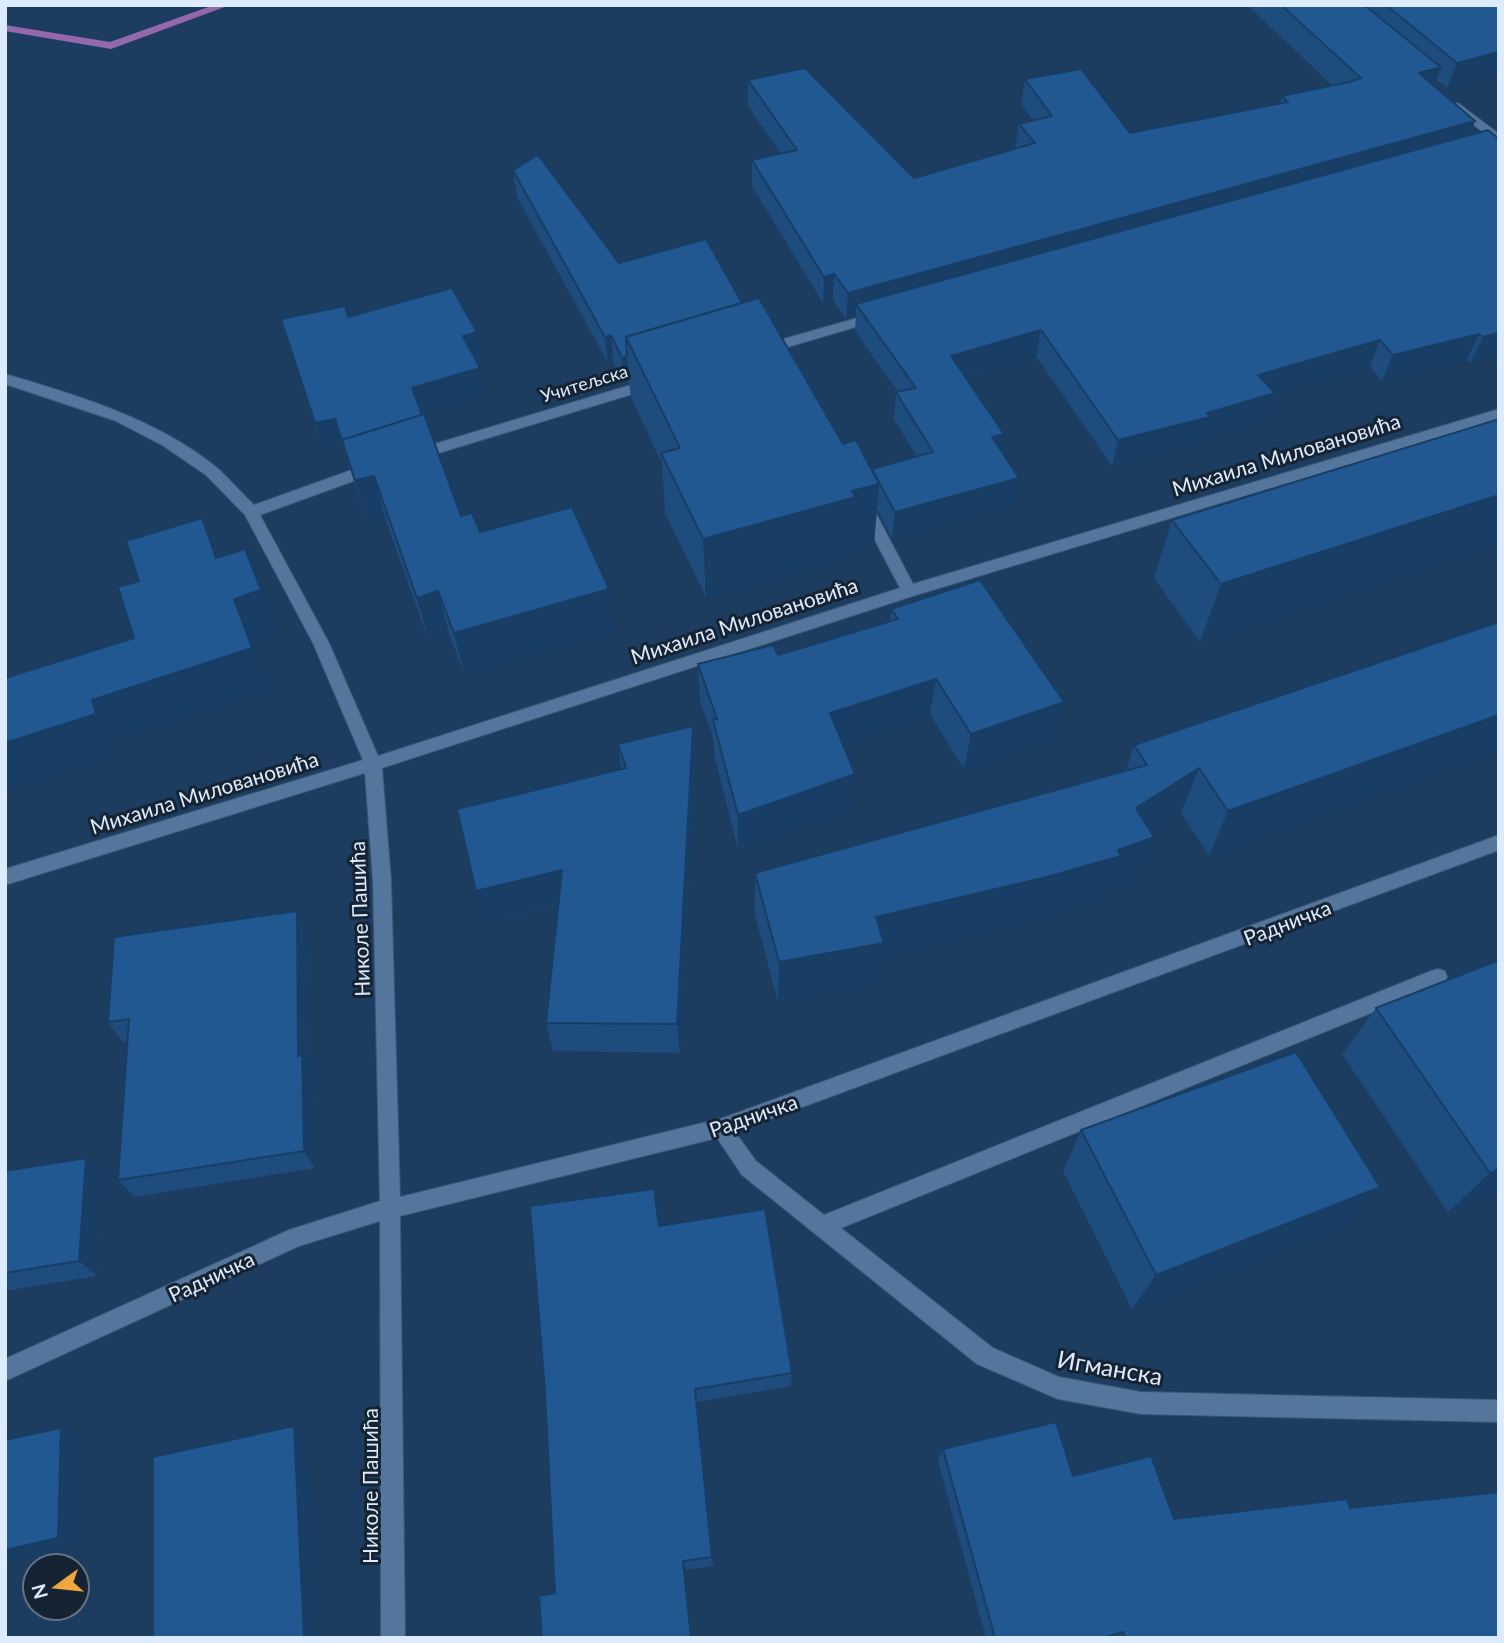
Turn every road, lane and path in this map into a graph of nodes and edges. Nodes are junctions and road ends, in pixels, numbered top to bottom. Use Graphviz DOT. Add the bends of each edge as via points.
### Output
graph roads {
  1 [pos="1446,97"];
  2 [pos="1494,143"];
  3 [pos="888,314"];
  4 [pos="755,352"];
  5 [pos="5,379"];
  6 [pos="664,379"];
  7 [pos="1499,414"];
  8 [pos="858,492"];
  9 [pos="251,512"];
  10 [pos="909,591"];
  11 [pos="373,764"];
  12 [pos="1499,842"];
  13 [pos="5,877"];
  14 [pos="1438,977"];
  15 [pos="723,1127"];
  16 [pos="390,1208"];
  17 [pos="821,1226"];
  18 [pos="5,1370"];
  19 [pos="1499,1411"];
  20 [pos="393,1638"];
  1 -- 2 [label="street"];
  3 -- 4 [label="street" via="785,350"];
  5 -- 9 [label="street, Николе Пашића" via="121,418 167,441 211,471"];
  6 -- 9 [label="street, Учитељска" via="395,461"];
  7 -- 10 [label="street, Михаила Миловановића"];
  8 -- 10 [label="street"];
  9 -- 11 [label="street, Николе Пашића" via="321,643"];
  10 -- 11 [label="street, Михаила Миловановића"];
  11 -- 13 [label="street, Михаила Миловановића"];
  11 -- 16 [label="street, Николе Пашића" via="382,881"];
  12 -- 15 [label="street, Радничка"];
  14 -- 17 [label="street"];
  15 -- 16 [label="street, Радничка"];
  15 -- 17 [label="street, Игманска" via="749,1168"];
  16 -- 18 [label="street, Радничка" via="296,1237"];
  16 -- 20 [label="street, Николе Пашића"];
  17 -- 19 [label="street, Игманска" via="985,1356 1058,1388 1141,1403"];
}
